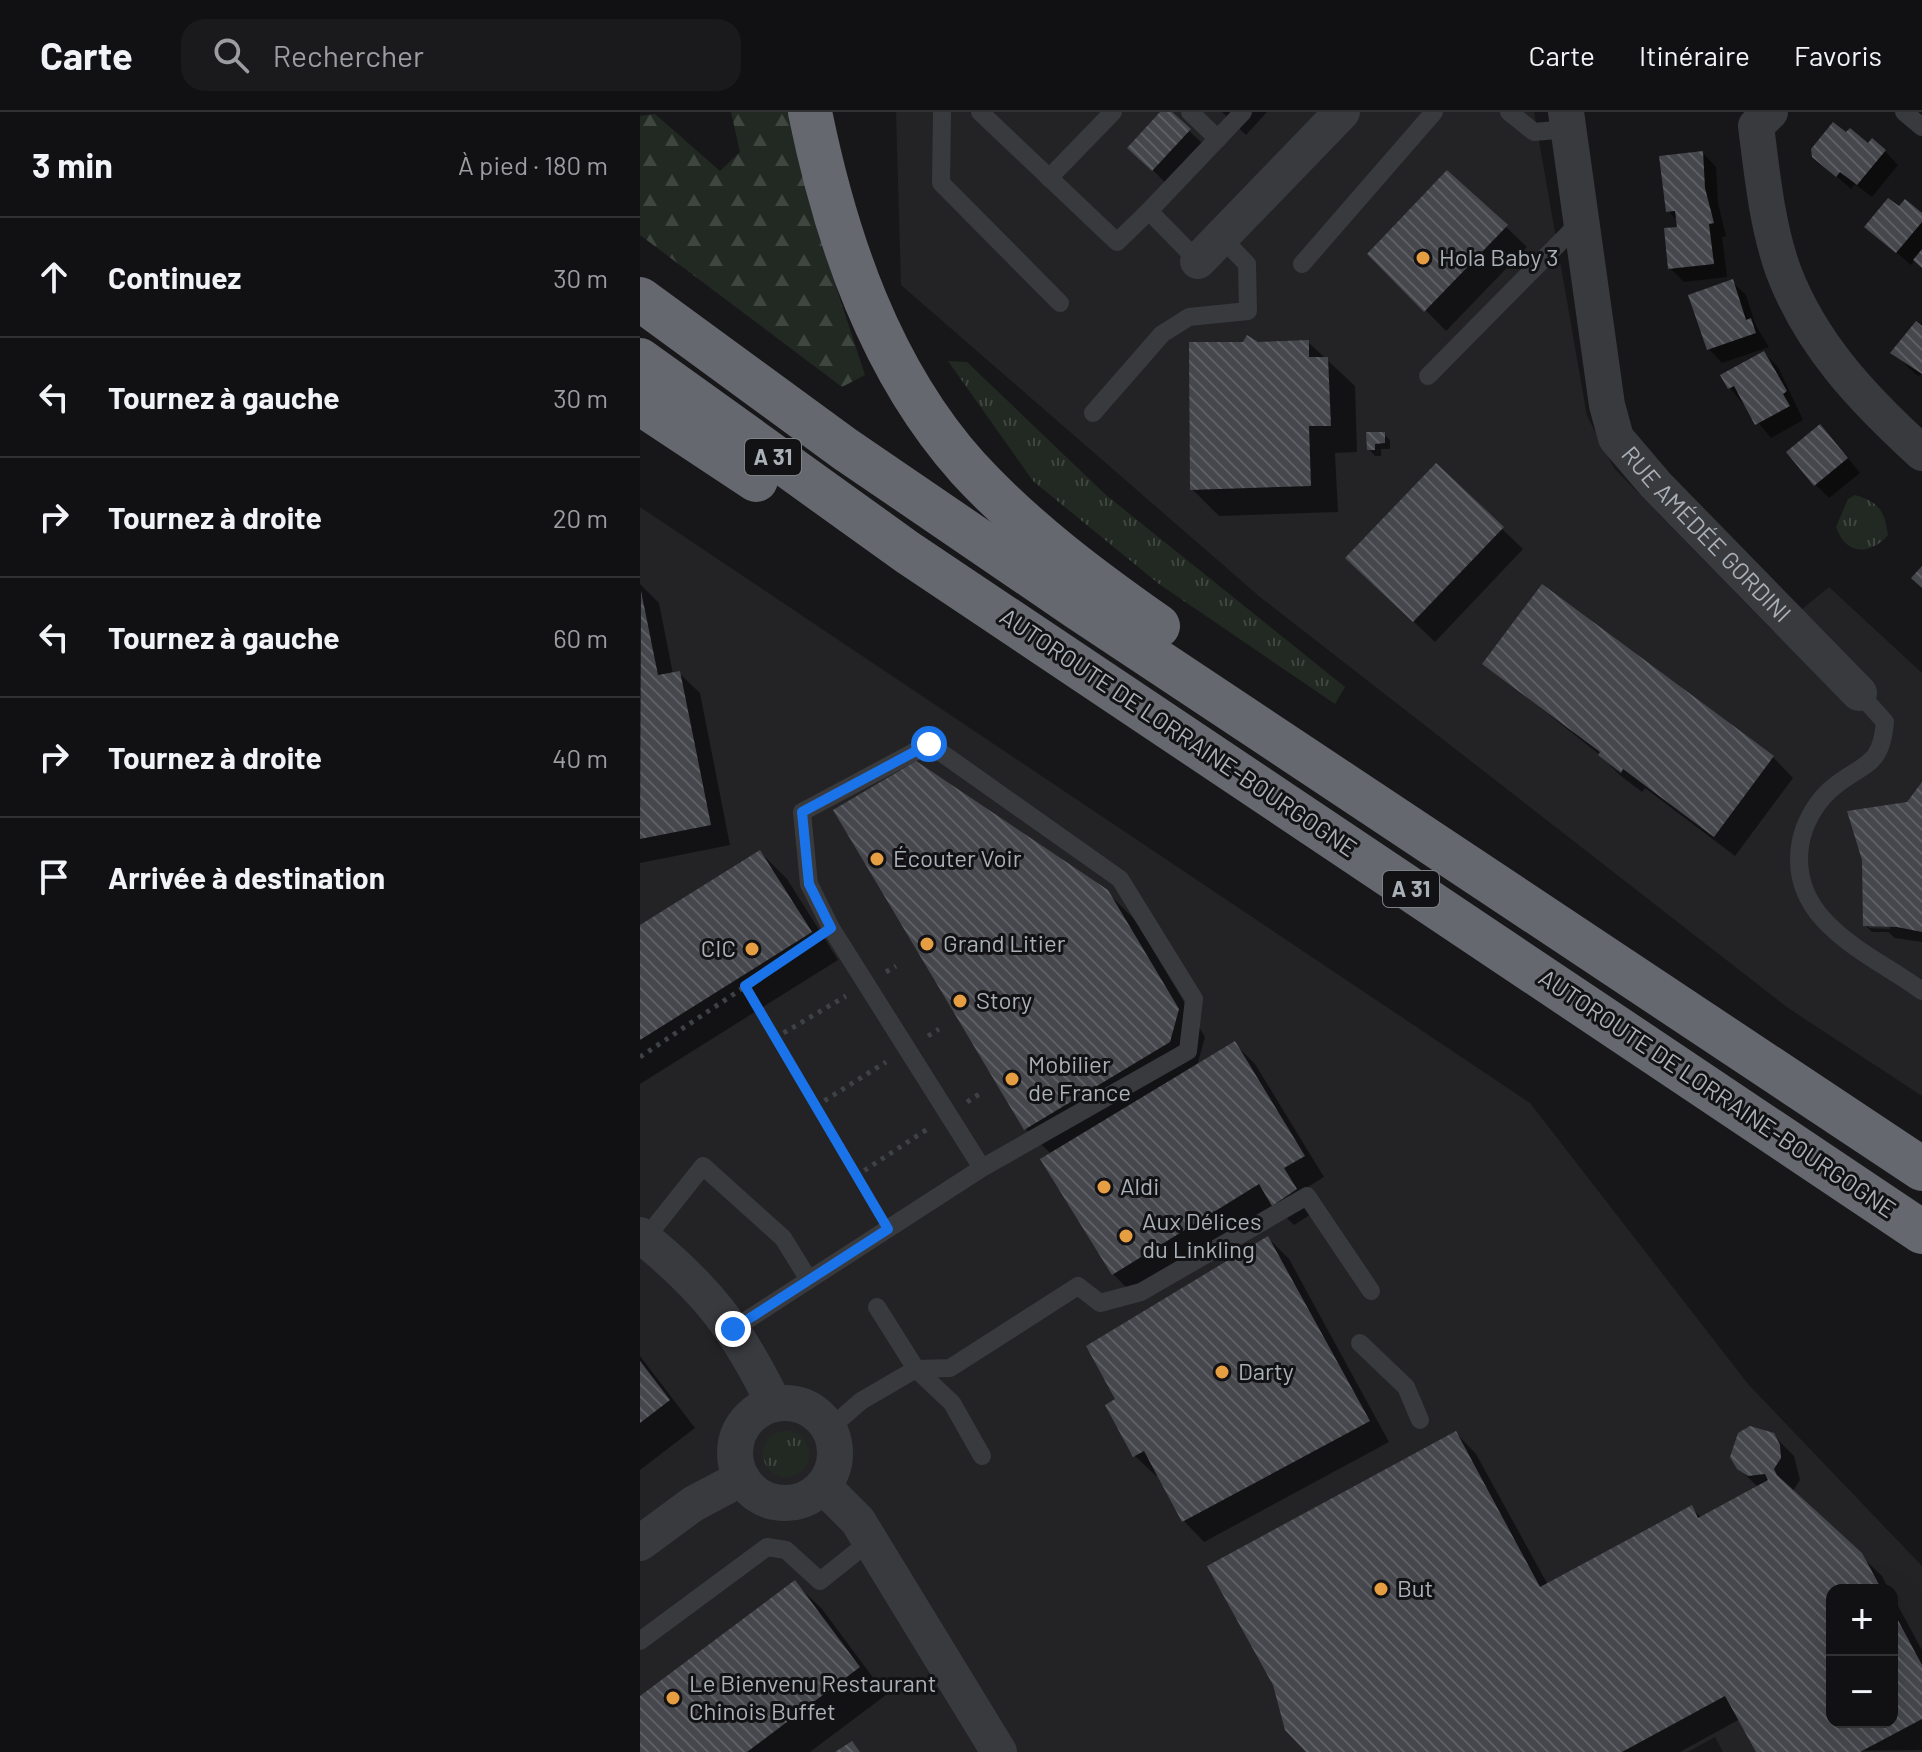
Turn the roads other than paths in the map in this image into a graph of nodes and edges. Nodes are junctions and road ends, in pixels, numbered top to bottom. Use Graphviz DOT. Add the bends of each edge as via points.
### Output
graph roads {
  1 [pos="810,112"];
  2 [pos="942,112"];
  3 [pos="980,112"];
  4 [pos="1008,112"];
  5 [pos="1113,112"];
  6 [pos="1190,112"];
  7 [pos="1243,112"];
  8 [pos="1342,112"];
  9 [pos="1434,112"];
  10 [pos="1509,112"];
  11 [pos="1904,112"];
  12 [pos="1755,117"];
  13 [pos="1567,120"];
  14 [pos="994,126"];
  15 [pos="1922,127"];
  16 [pos="1218,139"];
  17 [pos="1049,178"];
  18 [pos="1149,211"];
  19 [pos="1581,221"];
  20 [pos="1210,249"];
  21 [pos="1302,264"];
  22 [pos="640,299"];
  23 [pos="1060,303"];
  24 [pos="640,360"];
  25 [pos="1428,376"];
  26 [pos="640,403"];
  27 [pos="1093,413"];
  28 [pos="1922,453"];
  29 [pos="907,552"];
  30 [pos="1859,693"];
  31 [pos="1406,826"];
  32 [pos="1922,991"];
  33 [pos="982,1168"];
  34 [pos="1922,1169"];
  35 [pos="1922,1232"];
  36 [pos="642,1237"];
  37 [pos="809,1280"];
  38 [pos="1371,1291"];
  39 [pos="877,1307"];
  40 [pos="733,1329"];
  41 [pos="1360,1343"];
  42 [pos="916,1369"];
  43 [pos="774,1404"];
  44 [pos="1420,1420"];
  45 [pos="829,1429"];
  46 [pos="982,1456"];
  47 [pos="742,1478"];
  48 [pos="823,1486"];
  49 [pos="870,1541"];
  50 [pos="640,1543"];
  51 [pos="640,1641"];
  52 [pos="999,1752"];
  1 -- 31 [label="highway" via="835,216 878,329 965,465 1093,580 1295,730"];
  2 -- 23 [label="lane" via="941,183"];
  3 -- 14 [label="lane"];
  4 -- 14 [label="lane"];
  5 -- 17 [label="lane"];
  6 -- 16 [label="lane"];
  7 -- 16 [label="lane"];
  8 -- 20 [label="street"];
  9 -- 21 [label="lane"];
  10 -- 13 [label="lane" via="1534,132"];
  11 -- 15 [label="lane"];
  12 -- 28 [label="street" via="1764,189 1783,269 1817,339 1849,382"];
  13 -- 19 [label="street, RUE AMÉDÉE GORDINI"];
  14 -- 17 [label="lane"];
  16 -- 18 [label="lane"];
  17 -- 18 [label="lane" via="1117,242"];
  18 -- 20 [label="lane"];
  19 -- 25 [label="lane"];
  19 -- 30 [label="street, RUE AMÉDÉE GORDINI" via="1616,438"];
  20 -- 27 [label="lane" via="1247,264 1248,311 1189,317 1162,334"];
  22 -- 31 [label="highway, AUTOROUTE DE LORRAINE-BOURGOGNE / A 31" via="845,449"];
  24 -- 29 [label="highway, AUTOROUTE DE LORRAINE-BOURGOGNE / A 31"];
  26 -- 29 [label="highway" via="839,537"];
  29 -- 35 [label="highway, AUTOROUTE DE LORRAINE-BOURGOGNE / A 31"];
  30 -- 32 [label="lane" via="1885,722 1883,746 1862,770 1835,786 1803,826 1798,858 1802,892 1831,930"];
  31 -- 34 [label="highway, AUTOROUTE DE LORRAINE-BOURGOGNE / A 31"];
  33 -- 33 [label="lane" via="1188,1051 1194,999 1120,879 929,744 802,812 809,884 831,928"];
  33 -- 37 [label="lane"];
  36 -- 37 [label="lane" via="703,1166 783,1238"];
  36 -- 40 [label="street" via="695,1281"];
  37 -- 40 [label="lane"];
  38 -- 42 [label="lane" via="1307,1196 1141,1292 1100,1303 1078,1286 950,1368"];
  39 -- 42 [label="lane"];
  40 -- 43 [label="street"];
  41 -- 44 [label="lane" via="1406,1387"];
  42 -- 45 [label="lane" via="861,1401"];
  42 -- 46 [label="lane" via="952,1403"];
  43 -- 45 [label="street" via="806,1407"];
  43 -- 47 [label="street" via="759,1409 739,1433 735,1447"];
  45 -- 48 [label="street" via="835,1458"];
  47 -- 48 [label="street" via="752,1490 780,1503 796,1502"];
  47 -- 50 [label="street" via="693,1504"];
  48 -- 49 [label="street"];
  49 -- 51 [label="lane" via="820,1581 786,1550 767,1547"];
  49 -- 52 [label="street"];
}
